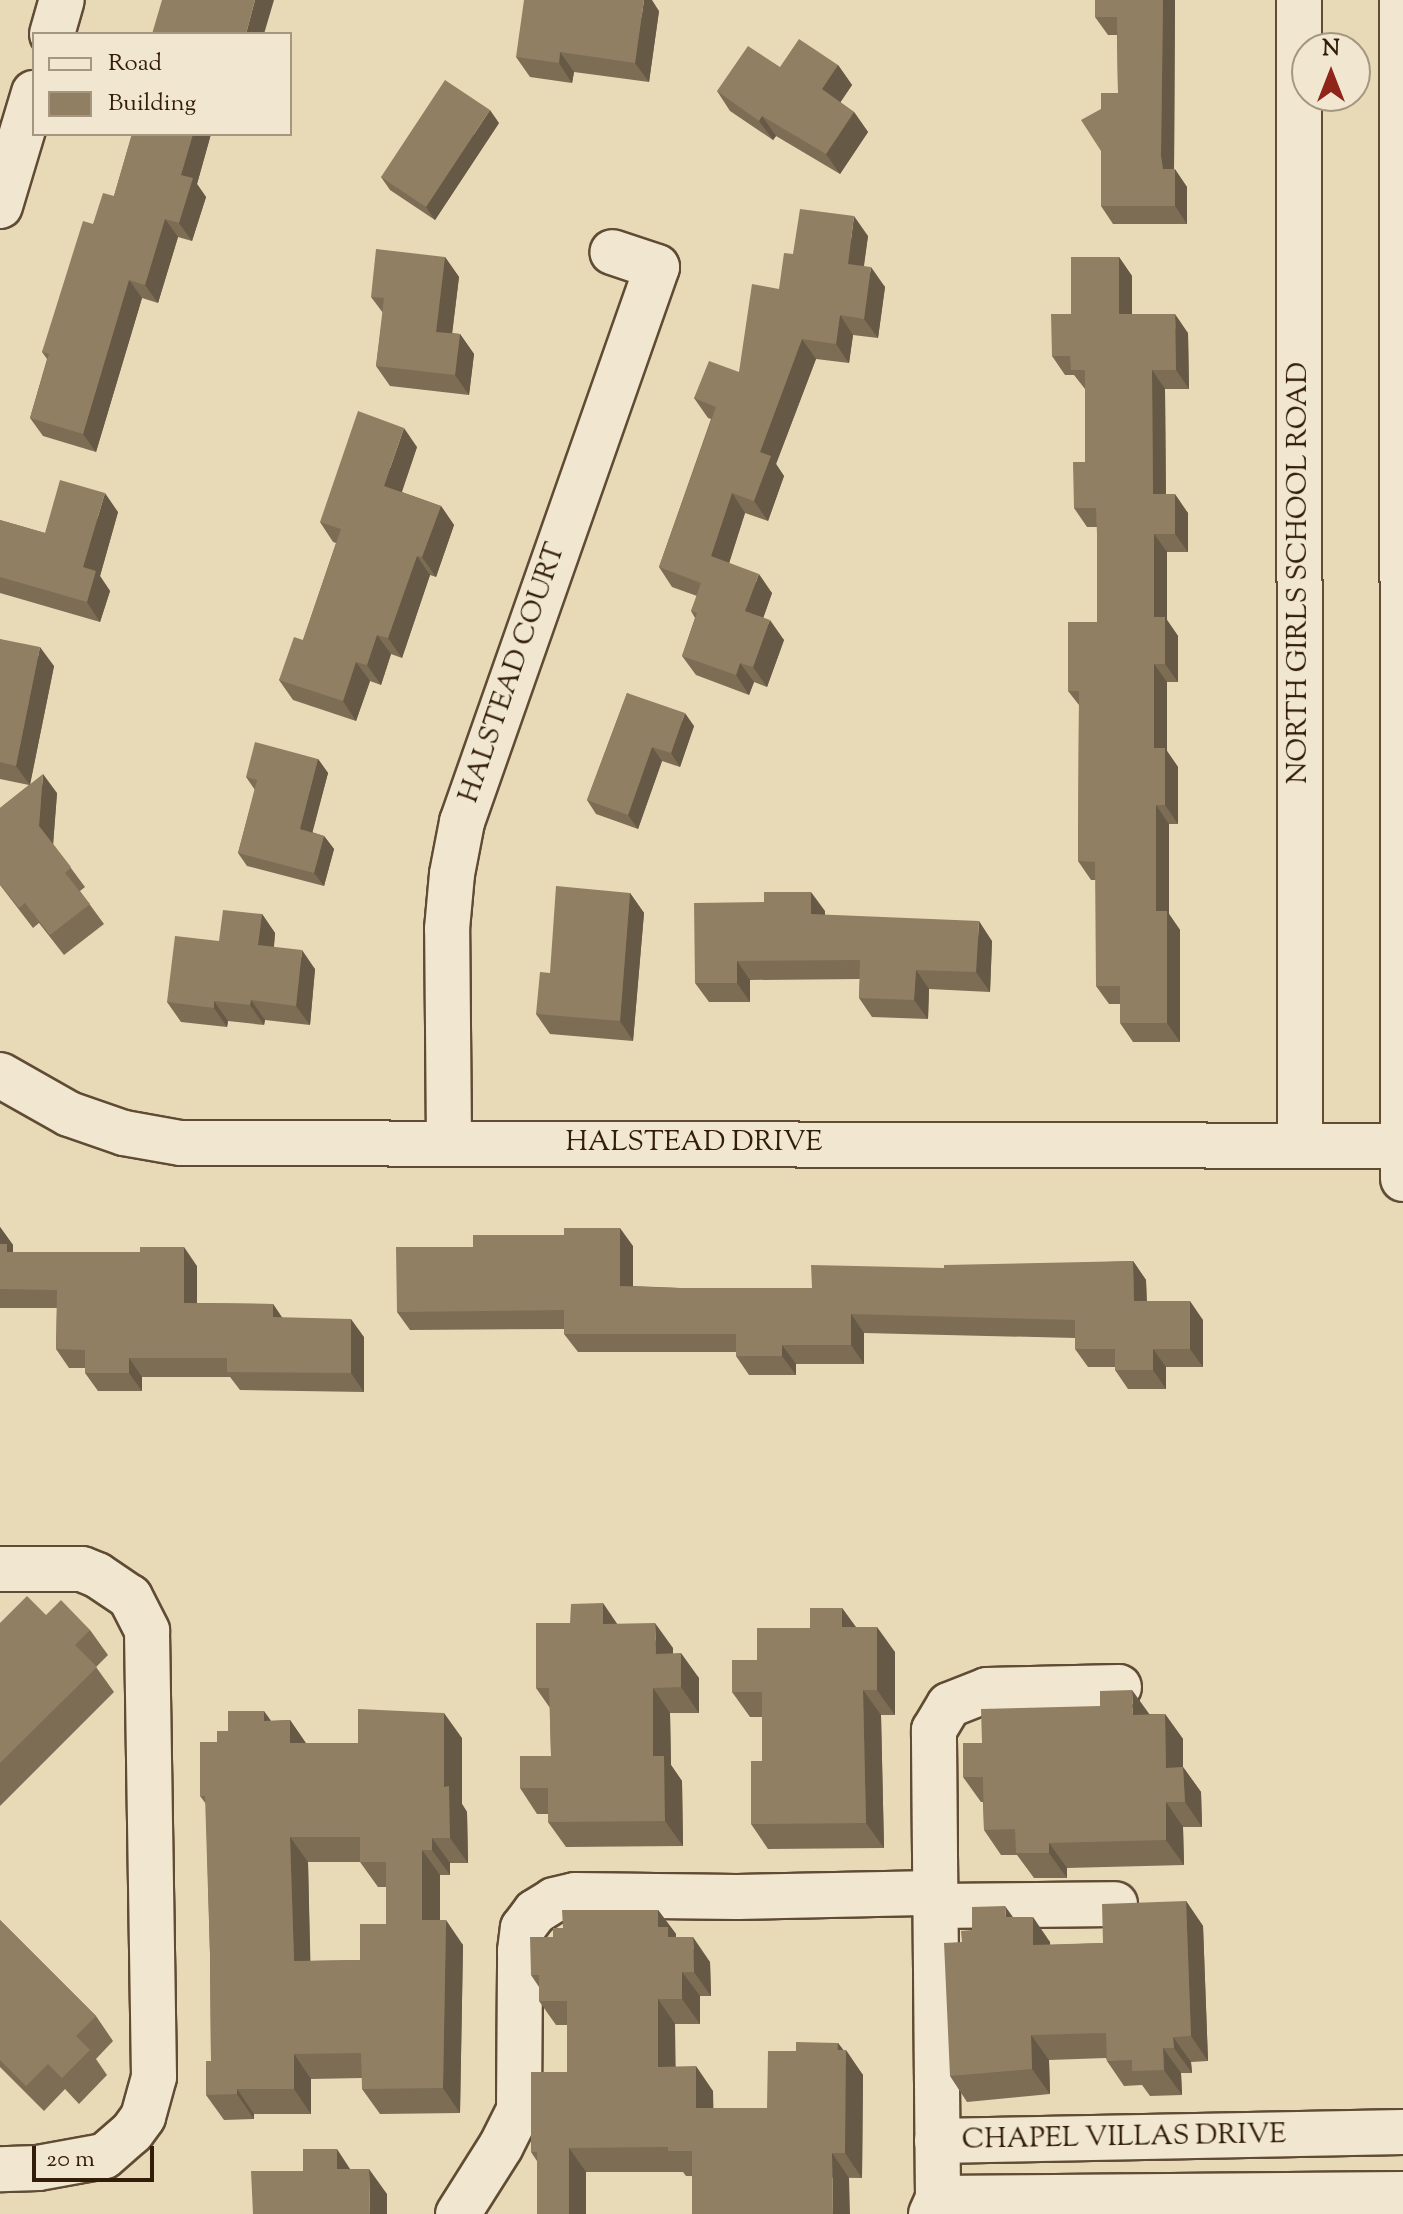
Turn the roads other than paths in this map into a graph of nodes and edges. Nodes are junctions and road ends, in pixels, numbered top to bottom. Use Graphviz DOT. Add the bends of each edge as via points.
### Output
graph roads {
  1 [pos="62,0"];
  2 [pos="1299,0"];
  3 [pos="1402,0"];
  4 [pos="53,32"];
  5 [pos="32,100"];
  6 [pos="0,206"];
  7 [pos="612,252"];
  8 [pos="0,1075"];
  9 [pos="449,1141"];
  10 [pos="1300,1145"];
  11 [pos="1403,1146"];
  12 [pos="1403,1179"];
  13 [pos="0,1569"];
  14 [pos="1119,1687"];
  15 [pos="934,1899"];
  16 [pos="1115,1904"];
  17 [pos="1403,2132"];
  18 [pos="937,2141"];
  19 [pos="19,2168"];
  20 [pos="1403,2194"];
  21 [pos="934,2206"];
  22 [pos="458,2214"];
  1 -- 4 [label="street"];
  2 -- 10 [label="street, NORTH GIRLS SCHOOL ROAD"];
  3 -- 11 [label="street"];
  5 -- 6 [label="street"];
  7 -- 9 [label="street, HALSTEAD COURT" via="657,267 457,840 447,929"];
  8 -- 9 [label="street, HALSTEAD DRIVE" via="69,1114 124,1133 181,1143"];
  9 -- 10 [label="street, HALSTEAD DRIVE"];
  10 -- 11 [label="street, HALSTEAD DRIVE"];
  11 -- 12 [label="street"];
  13 -- 19 [label="street" via="82,1569 117,1585 140,1612 149,1643 152,2092 132,2132 104,2156"];
  14 -- 15 [label="street, CHAPEL VILLAS DRIVE" via="987,1690 949,1705 934,1730"];
  15 -- 16 [label="street"];
  15 -- 18 [label="street, CHAPEL VILLAS DRIVE"];
  15 -- 22 [label="street" via="575,1895 535,1912 523,1928 520,1951 519,2110"];
  17 -- 18 [label="street, CHAPEL VILLAS DRIVE"];
  18 -- 21 [label="street"];
  20 -- 21 [label="street"];
}
